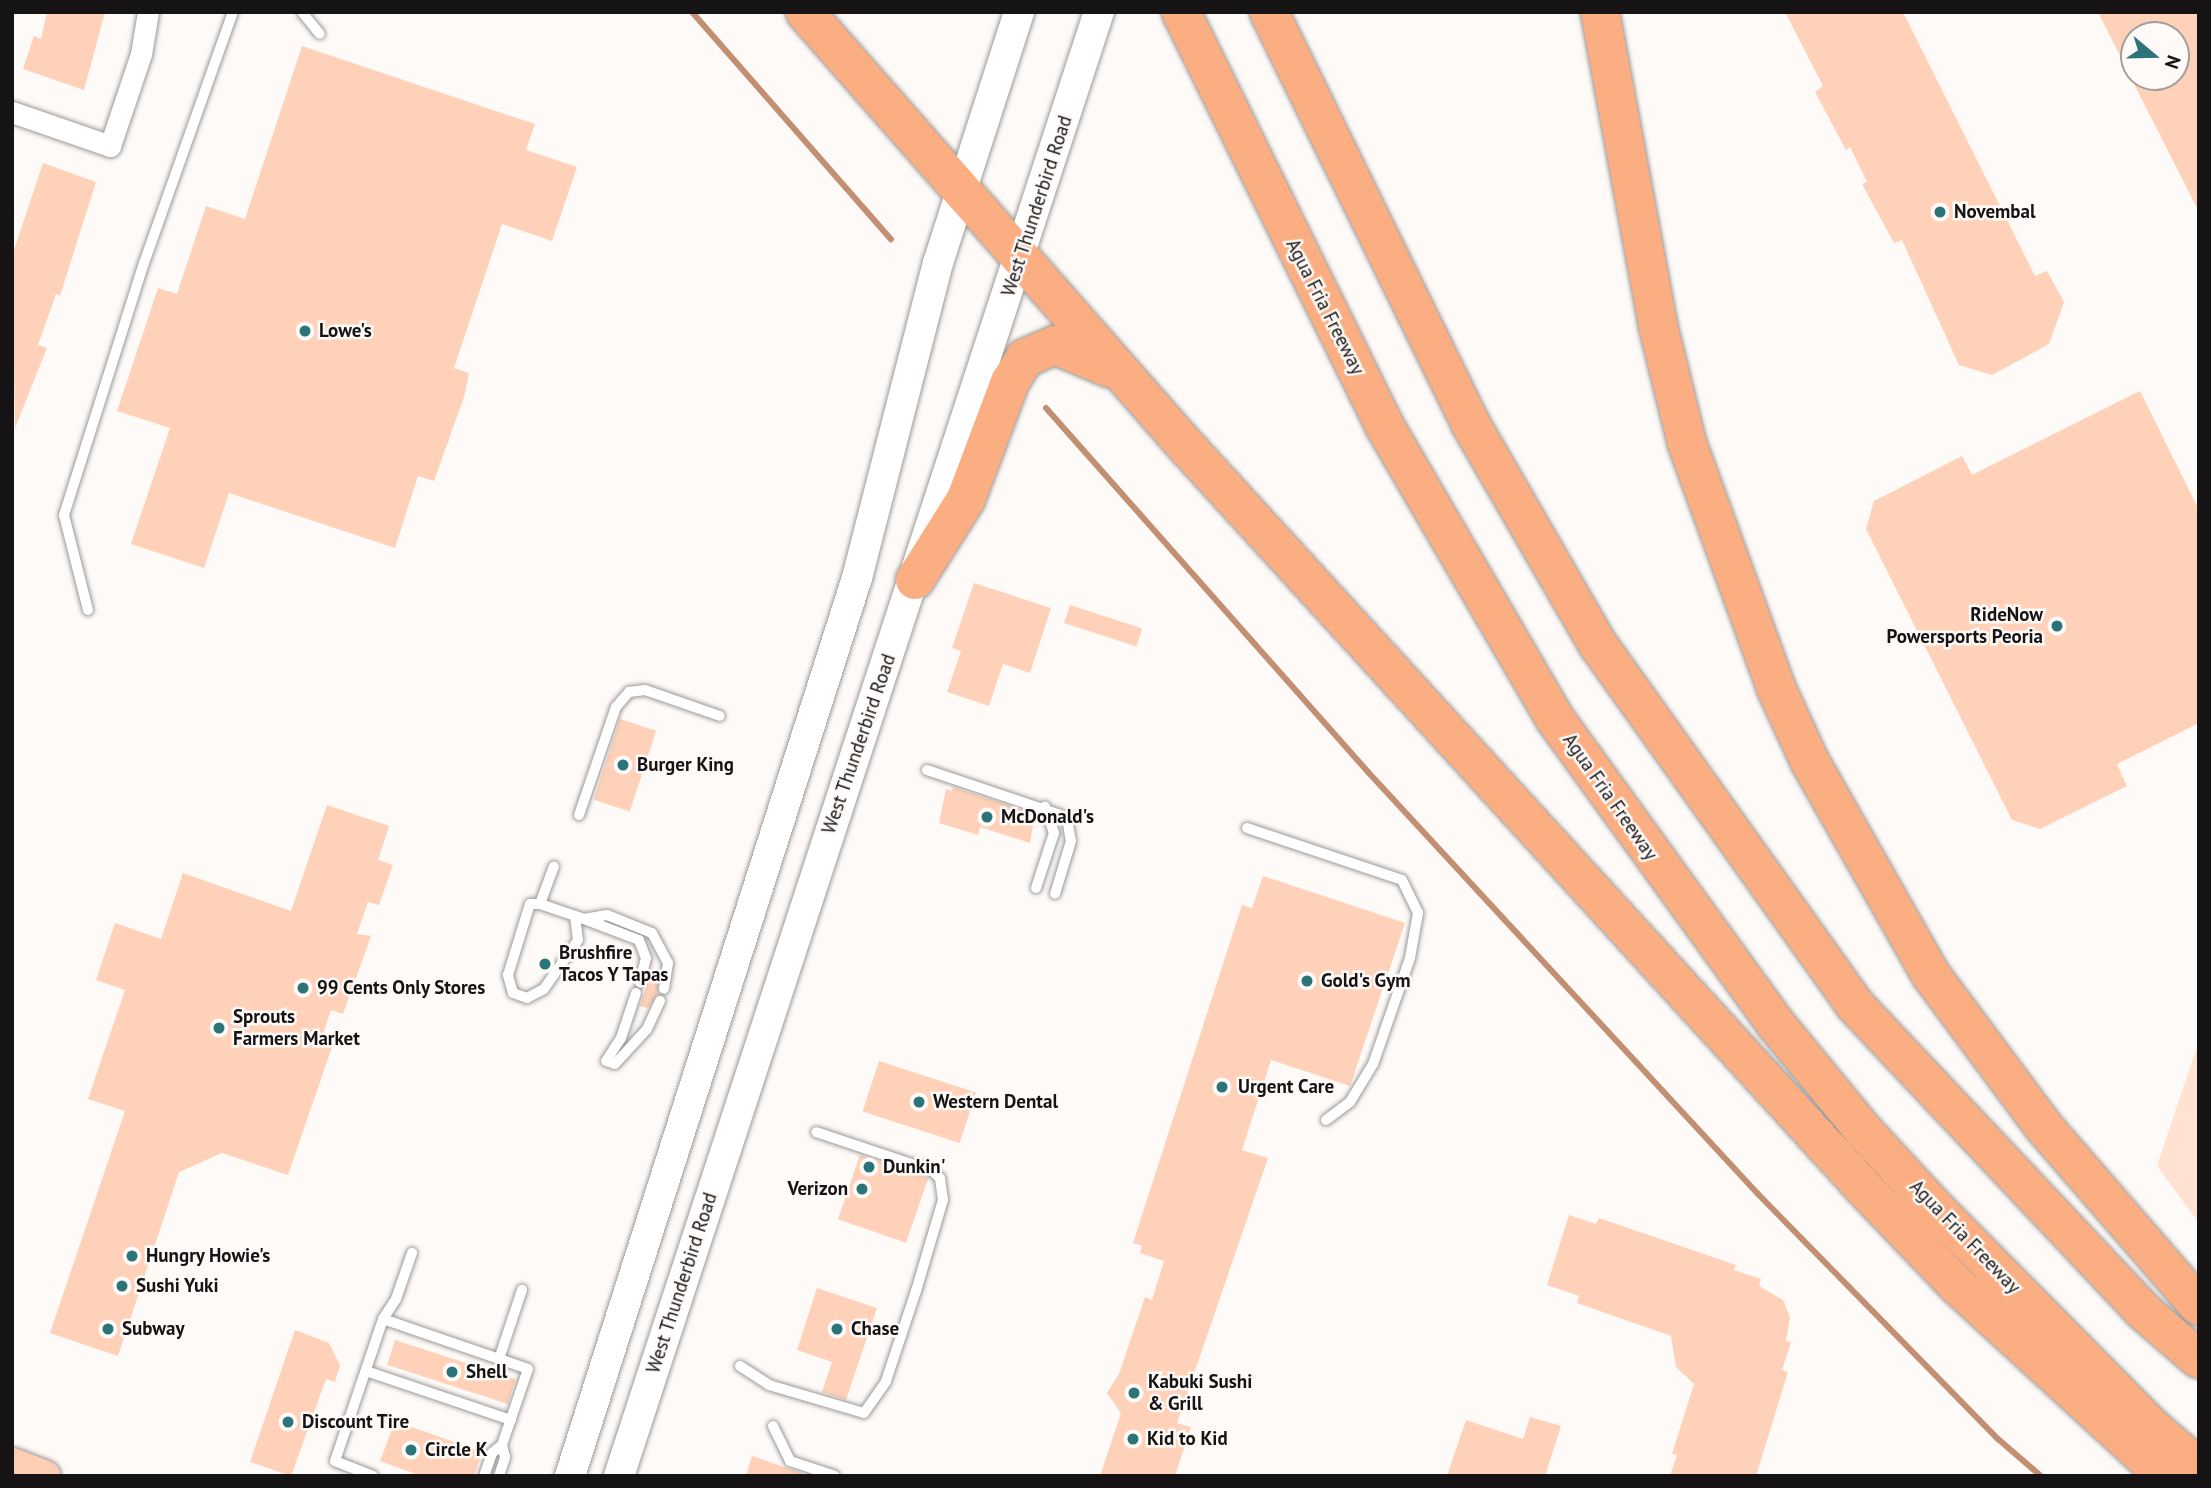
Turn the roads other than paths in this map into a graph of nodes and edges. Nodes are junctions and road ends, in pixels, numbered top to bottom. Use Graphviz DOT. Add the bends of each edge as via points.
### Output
graph roads {
  1 [pos="148,12"];
  2 [pos="233,12"];
  3 [pos="302,12"];
  4 [pos="804,12"];
  5 [pos="1019,12"];
  6 [pos="1099,12"];
  7 [pos="1181,12"];
  8 [pos="1269,12"];
  9 [pos="1600,12"];
  10 [pos="320,34"];
  11 [pos="12,112"];
  12 [pos="960,190"];
  13 [pos="1021,256"];
  14 [pos="1122,375"];
  15 [pos="915,580"];
  16 [pos="88,610"];
  17 [pos="720,716"];
  18 [pos="926,770"];
  19 [pos="1045,807"];
  20 [pos="579,815"];
  21 [pos="1247,828"];
  22 [pos="554,866"];
  23 [pos="1036,888"];
  24 [pos="1055,894"];
  25 [pos="540,904"];
  26 [pos="580,917"];
  27 [pos="664,989"];
  28 [pos="660,1001"];
  29 [pos="1326,1120"];
  30 [pos="816,1132"];
  31 [pos="412,1253"];
  32 [pos="522,1290"];
  33 [pos="2199,1306"];
  34 [pos="383,1319"];
  35 [pos="499,1359"];
  36 [pos="2199,1359"];
  37 [pos="740,1366"];
  38 [pos="366,1371"];
  39 [pos="511,1420"];
  40 [pos="773,1426"];
  41 [pos="502,1446"];
  42 [pos="12,1465"];
  43 [pos="2199,1468"];
  44 [pos="348,1472"];
  45 [pos="44,1476"];
  46 [pos="373,1476"];
  47 [pos="484,1476"];
  48 [pos="499,1476"];
  49 [pos="570,1476"];
  50 [pos="619,1476"];
  51 [pos="835,1476"];
  52 [pos="2165,1476"];
  1 -- 11 [label="street" via="141,54 110,146"];
  2 -- 16 [label="lane" via="144,263 64,515"];
  3 -- 10 [label="lane"];
  4 -- 12 [label="highway"];
  5 -- 12 [label="main road"];
  6 -- 13 [label="main road, West Thunderbird Road"];
  7 -- 43 [label="highway, Agua Fria Freeway" via="1384,425 1555,719 1775,1023 1862,1129 1963,1237 2154,1429"];
  8 -- 36 [label="highway" via="1470,423 1599,646 1854,1004 2142,1310"];
  9 -- 33 [label="highway" via="1658,326 1687,443 1776,688 1804,750 1931,975 2043,1126"];
  12 -- 13 [label="highway"];
  12 -- 49 [label="main road" via="857,578"];
  13 -- 14 [label="highway"];
  13 -- 15 [label="main road, West Thunderbird Road"];
  14 -- 15 [label="highway" via="1082,353 1055,345 1025,359 1010,382 966,499"];
  14 -- 52 [label="highway" via="1861,1186 1968,1295"];
  15 -- 50 [label="main road, West Thunderbird Road"];
  17 -- 20 [label="lane" via="645,690 629,692 616,707"];
  18 -- 19 [label="lane"];
  19 -- 23 [label="lane" via="1054,833"];
  19 -- 24 [label="lane" via="1067,817 1073,832"];
  21 -- 29 [label="lane" via="1402,880 1418,913 1410,958 1373,1065 1350,1102"];
  22 -- 25 [label="lane"];
  25 -- 26 [label="lane"];
  25 -- 26 [label="lane" via="530,904 508,975 508,988 519,997 536,997 578,940"];
  26 -- 27 [label="lane" via="607,915 652,933 668,963"];
  26 -- 28 [label="lane" via="639,940 646,958 621,1038 606,1061 615,1064 647,1028"];
  30 -- 37 [label="lane" via="932,1171 940,1178 943,1200 916,1292 886,1381 864,1413 769,1385"];
  31 -- 34 [label="lane"];
  32 -- 35 [label="lane"];
  34 -- 35 [label="lane"];
  34 -- 38 [label="lane"];
  35 -- 39 [label="lane" via="528,1369"];
  38 -- 39 [label="lane"];
  38 -- 44 [label="lane" via="335,1461"];
  39 -- 41 [label="lane"];
  40 -- 51 [label="lane" via="790,1461"];
  41 -- 47 [label="lane" via="492,1453"];
  41 -- 48 [label="lane" via="505,1457"];
  42 -- 45 [label="main road"];
  44 -- 46 [label="lane"];
}
